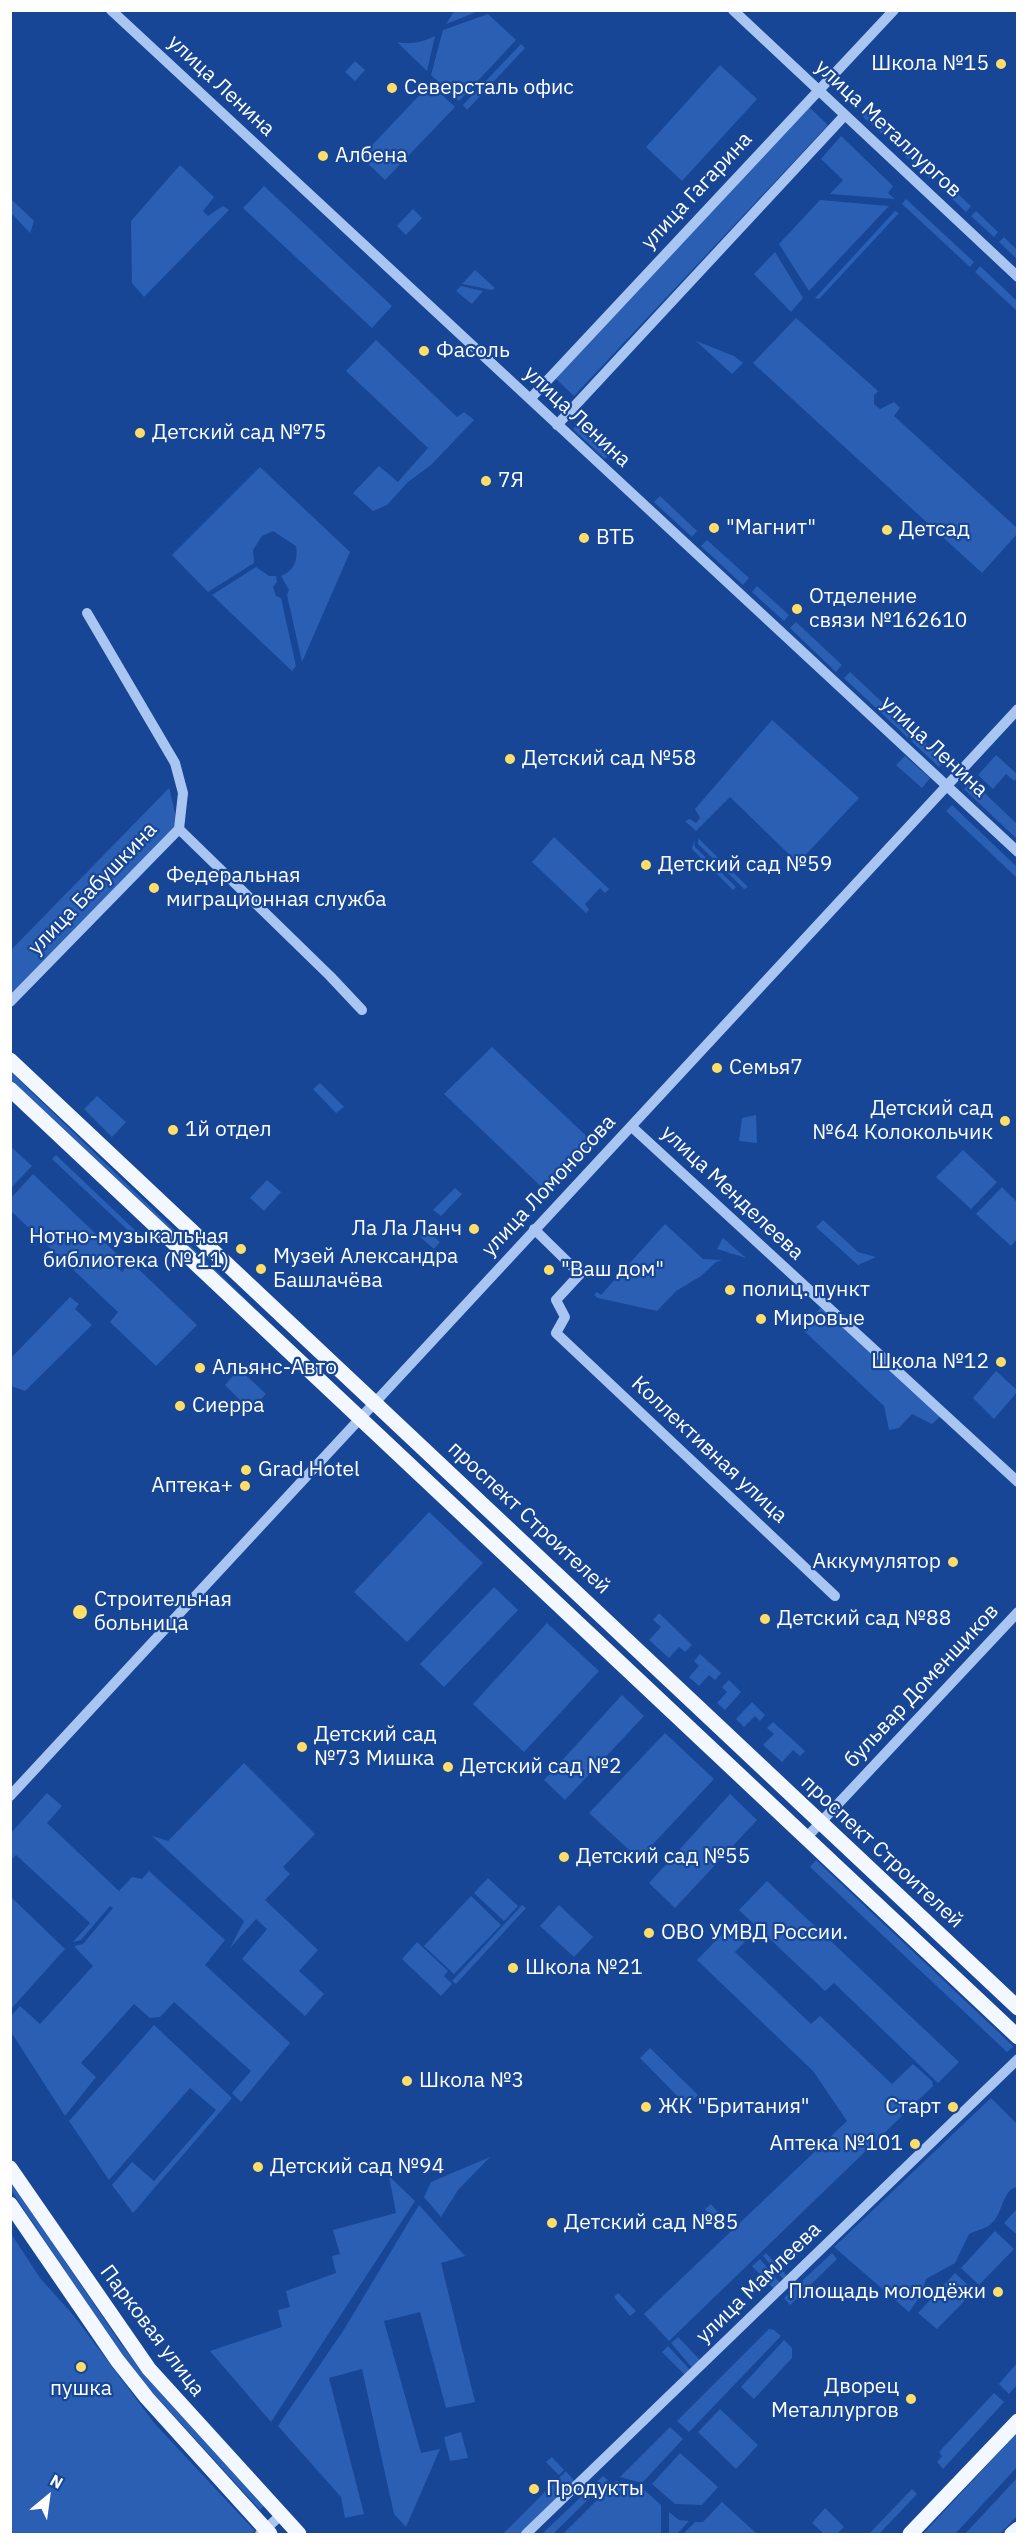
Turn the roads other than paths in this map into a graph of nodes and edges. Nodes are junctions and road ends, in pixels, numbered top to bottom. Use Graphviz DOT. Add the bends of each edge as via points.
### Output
graph roads {
  1 [pos="111,10"];
  2 [pos="733,10"];
  3 [pos="894,10"];
  4 [pos="818,90"];
  5 [pos="845,116"];
  6 [pos="1017,277"];
  7 [pos="530,399"];
  8 [pos="557,425"];
  9 [pos="87,613"];
  10 [pos="1017,709"];
  11 [pos="946,785"];
  12 [pos="179,829"];
  13 [pos="1017,852"];
  14 [pos="10,1002"];
  15 [pos="362,1010"];
  16 [pos="10,1060"];
  17 [pos="10,1089"];
  18 [pos="632,1127"];
  19 [pos="534,1229"];
  20 [pos="374,1401"];
  21 [pos="359,1418"];
  22 [pos="1017,1482"];
  23 [pos="835,1596"];
  24 [pos="1017,1612"];
  25 [pos="10,1796"];
  26 [pos="821,1822"];
  27 [pos="806,1838"];
  28 [pos="1017,2008"];
  29 [pos="1017,2037"];
  30 [pos="1017,2059"];
  31 [pos="10,2168"];
  32 [pos="10,2204"];
  33 [pos="1017,2421"];
  34 [pos="281,2516"];
  35 [pos="1017,2529"];
  36 [pos="265,2533"];
  37 [pos="299,2535"];
  38 [pos="526,2535"];
  39 [pos="910,2535"];
  40 [pos="1012,2535"];
  1 -- 7 [label="street, улица Ленина"];
  2 -- 4 [label="street, улица Металлургов"];
  3 -- 4 [label="street, улица Гагарина"];
  4 -- 5 [label="street, улица Металлургов"];
  4 -- 7 [label="street, улица Гагарина"];
  5 -- 6 [label="street, улица Металлургов"];
  5 -- 8 [label="street"];
  7 -- 8 [label="street, улица Ленина"];
  8 -- 11 [label="street, улица Ленина"];
  9 -- 12 [label="street" via="175,763 183,793"];
  10 -- 11 [label="street, улица Ломоносова"];
  11 -- 13 [label="street, улица Ленина"];
  11 -- 18 [label="street, улица Ломоносова"];
  12 -- 14 [label="street, улица Бабушкина"];
  12 -- 15 [label="street"];
  16 -- 20 [label="main road, проспект Строителей"];
  17 -- 21 [label="main road, проспект Строителей"];
  18 -- 19 [label="street, улица Ломоносова"];
  18 -- 22 [label="street, улица Менделеева"];
  19 -- 20 [label="street, улица Ломоносова"];
  19 -- 23 [label="street, Коллективная улица" via="580,1274 556,1300 565,1317 556,1333"];
  20 -- 21 [label="street, улица Ломоносова"];
  20 -- 26 [label="main road, проспект Строителей"];
  21 -- 25 [label="street, улица Ломоносова"];
  21 -- 27 [label="main road, проспект Строителей"];
  24 -- 26 [label="street, бульвар Доменщиков"];
  26 -- 27 [label="street, бульвар Доменщиков"];
  26 -- 28 [label="main road, проспект Строителей"];
  27 -- 29 [label="main road, проспект Строителей"];
  30 -- 38 [label="street, улица Мамлеева"];
  31 -- 34 [label="main road, Парковая улица" via="149,2369"];
  32 -- 36 [label="main road, Парковая улица" via="117,2360"];
  33 -- 39 [label="main road"];
  34 -- 36 [label="street"];
  34 -- 37 [label="main road, Парковая улица"];
  35 -- 40 [label="main road"];
}
